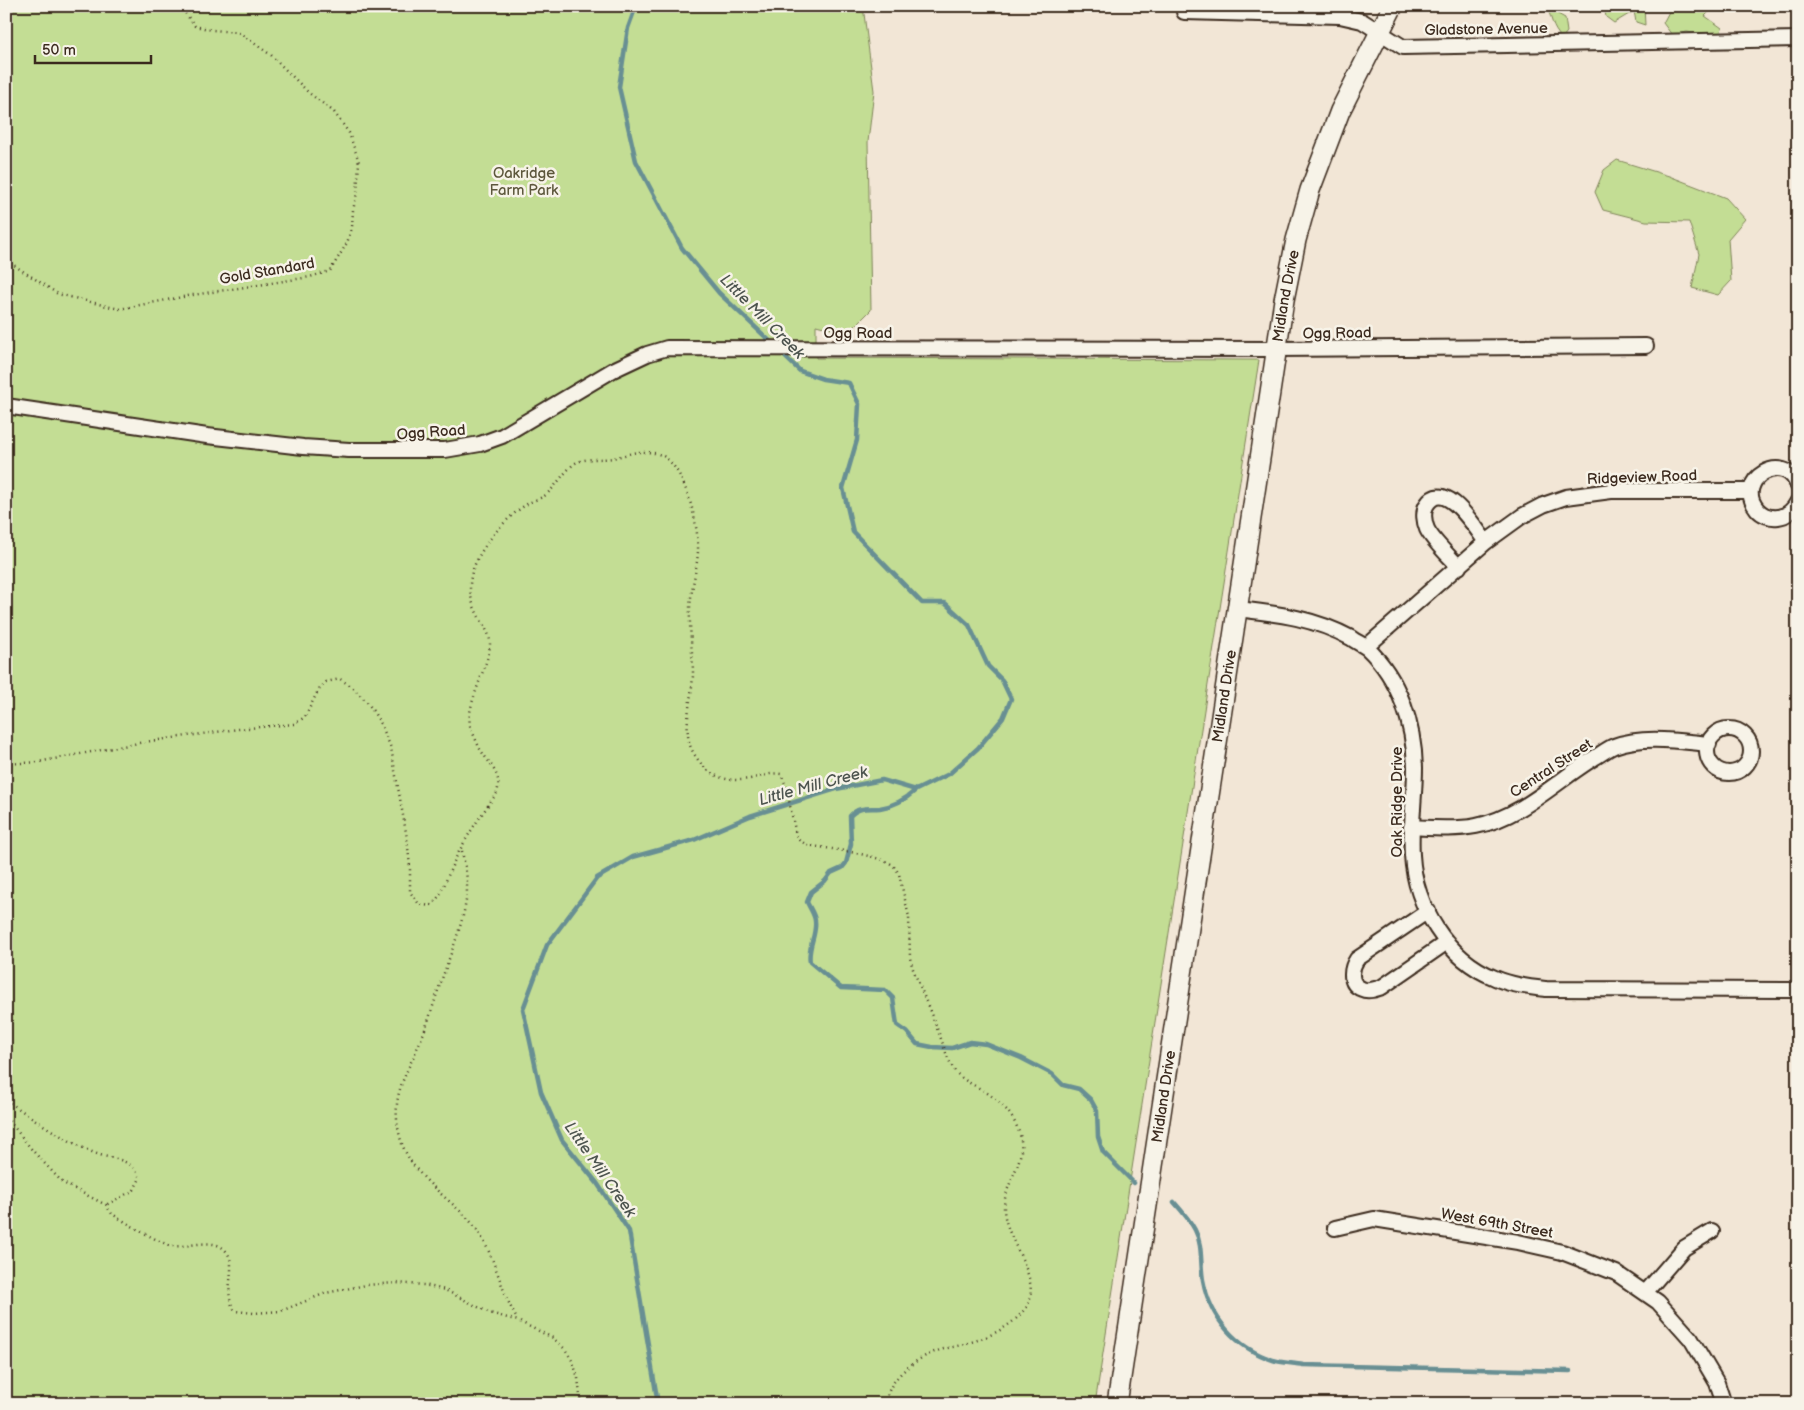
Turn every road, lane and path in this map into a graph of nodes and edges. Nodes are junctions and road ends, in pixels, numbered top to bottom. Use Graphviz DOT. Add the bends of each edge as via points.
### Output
graph roads {
  1 [pos="180,6"];
  2 [pos="1393,6"];
  3 [pos="1184,12"];
  4 [pos="1380,33"];
  5 [pos="1798,39"];
  6 [pos="6,260"];
  7 [pos="1646,346"];
  8 [pos="1275,349"];
  9 [pos="6,406"];
  10 [pos="1798,486"];
  11 [pos="1751,491"];
  12 [pos="1798,501"];
  13 [pos="1486,542"];
  14 [pos="1459,567"];
  15 [pos="1238,609"];
  16 [pos="1366,647"];
  17 [pos="1709,744"];
  18 [pos="6,764"];
  19 [pos="1412,827"];
  20 [pos="461,850"];
  21 [pos="1428,911"];
  22 [pos="1447,942"];
  23 [pos="1798,990"];
  24 [pos="6,1100"];
  25 [pos="6,1117"];
  26 [pos="106,1205"];
  27 [pos="1335,1228"];
  28 [pos="1712,1231"];
  29 [pos="1646,1293"];
  30 [pos="518,1321"];
  31 [pos="581,1404"];
  32 [pos="886,1404"];
  33 [pos="1117,1404"];
  34 [pos="1724,1404"];
  1 -- 6 [label="path, Gold Standard" via="194,26 238,32 271,55 309,93 334,112 349,133 360,162 357,193 347,243 330,271 119,309 58,294"];
  2 -- 4 [label="main road, Midland Drive"];
  3 -- 4 [label="street, Gladstone Avenue" via="1340,16 1362,21"];
  4 -- 5 [label="street, Gladstone Avenue" via="1404,47"];
  4 -- 8 [label="main road, Midland Drive" via="1340,111 1310,190 1294,248"];
  7 -- 8 [label="street, Ogg Road"];
  8 -- 9 [label="street, Ogg Road" via="667,348 613,370 502,436 480,444 444,450 303,447"];
  8 -- 15 [label="main road, Midland Drive"];
  10 -- 11 [label="street" via="1786,472 1771,469 1757,477"];
  11 -- 12 [label="street" via="1755,506 1767,516 1783,516"];
  11 -- 13 [label="street, Ridgeview Road" via="1611,491 1566,497 1543,504"];
  13 -- 14 [label="street, Ridgeview Road"];
  13 -- 14 [label="street" via="1457,505 1448,498 1432,500 1425,507 1427,529"];
  14 -- 16 [label="street, Ridgeview Road"];
  15 -- 16 [label="street, Oak Ridge Drive" via="1316,622"];
  15 -- 33 [label="main road, Midland Drive"];
  16 -- 19 [label="street, Oak Ridge Drive" via="1393,681 1406,710 1415,769"];
  17 -- 19 [label="street, Central Street" via="1672,740 1636,741 1614,746 1522,808 1501,818 1476,826"];
  18 -- 20 [label="path" via="38,762 153,740 294,724 305,718 318,690 326,682 340,679 368,703 391,748 407,838 410,892 419,904 430,906 437,901"];
  19 -- 21 [label="street, Oak Ridge Drive" via="1416,884"];
  20 -- 30 [label="path" via="467,885 466,902 420,1043 398,1091 398,1126 400,1139 412,1162 442,1196 470,1220 479,1234"];
  20 -- 32 [label="path" via="497,793 498,786 498,779 470,723 490,642 470,600 469,586 476,560 510,518 528,503 547,494 577,462 631,453 662,455 678,473 698,531 690,609 693,675 687,738 692,749 714,776 726,780 750,779 774,772 781,774 799,840 807,845 869,857 896,868 909,918 911,964 951,1065 965,1080 1002,1104 1021,1138 1020,1159 1006,1196 1004,1216 1028,1276 1029,1303 1014,1320 989,1336 916,1361 890,1386"];
  21 -- 22 [label="street, Oak Ridge Drive"];
  21 -- 22 [label="street" via="1357,958 1352,966 1356,984 1362,990 1382,987"];
  22 -- 23 [label="street, Oak Ridge Drive" via="1471,966 1519,986 1546,989"];
  24 -- 26 [label="path" via="50,1130 92,1152 128,1162 136,1170 140,1178 134,1190"];
  25 -- 26 [label="path" via="63,1183"];
  26 -- 30 [label="path" via="112,1214 170,1246 208,1243 223,1250 230,1262 230,1300 236,1311 281,1311 333,1291 396,1283 445,1290 490,1313"];
  27 -- 29 [label="street, West 69th Street" via="1374,1219 1518,1242 1562,1252 1616,1273"];
  28 -- 29 [label="street" via="1684,1248"];
  29 -- 34 [label="street, West 69th Street" via="1691,1339 1717,1382"];
  30 -- 31 [label="path" via="553,1338 565,1349 578,1378"];
}
